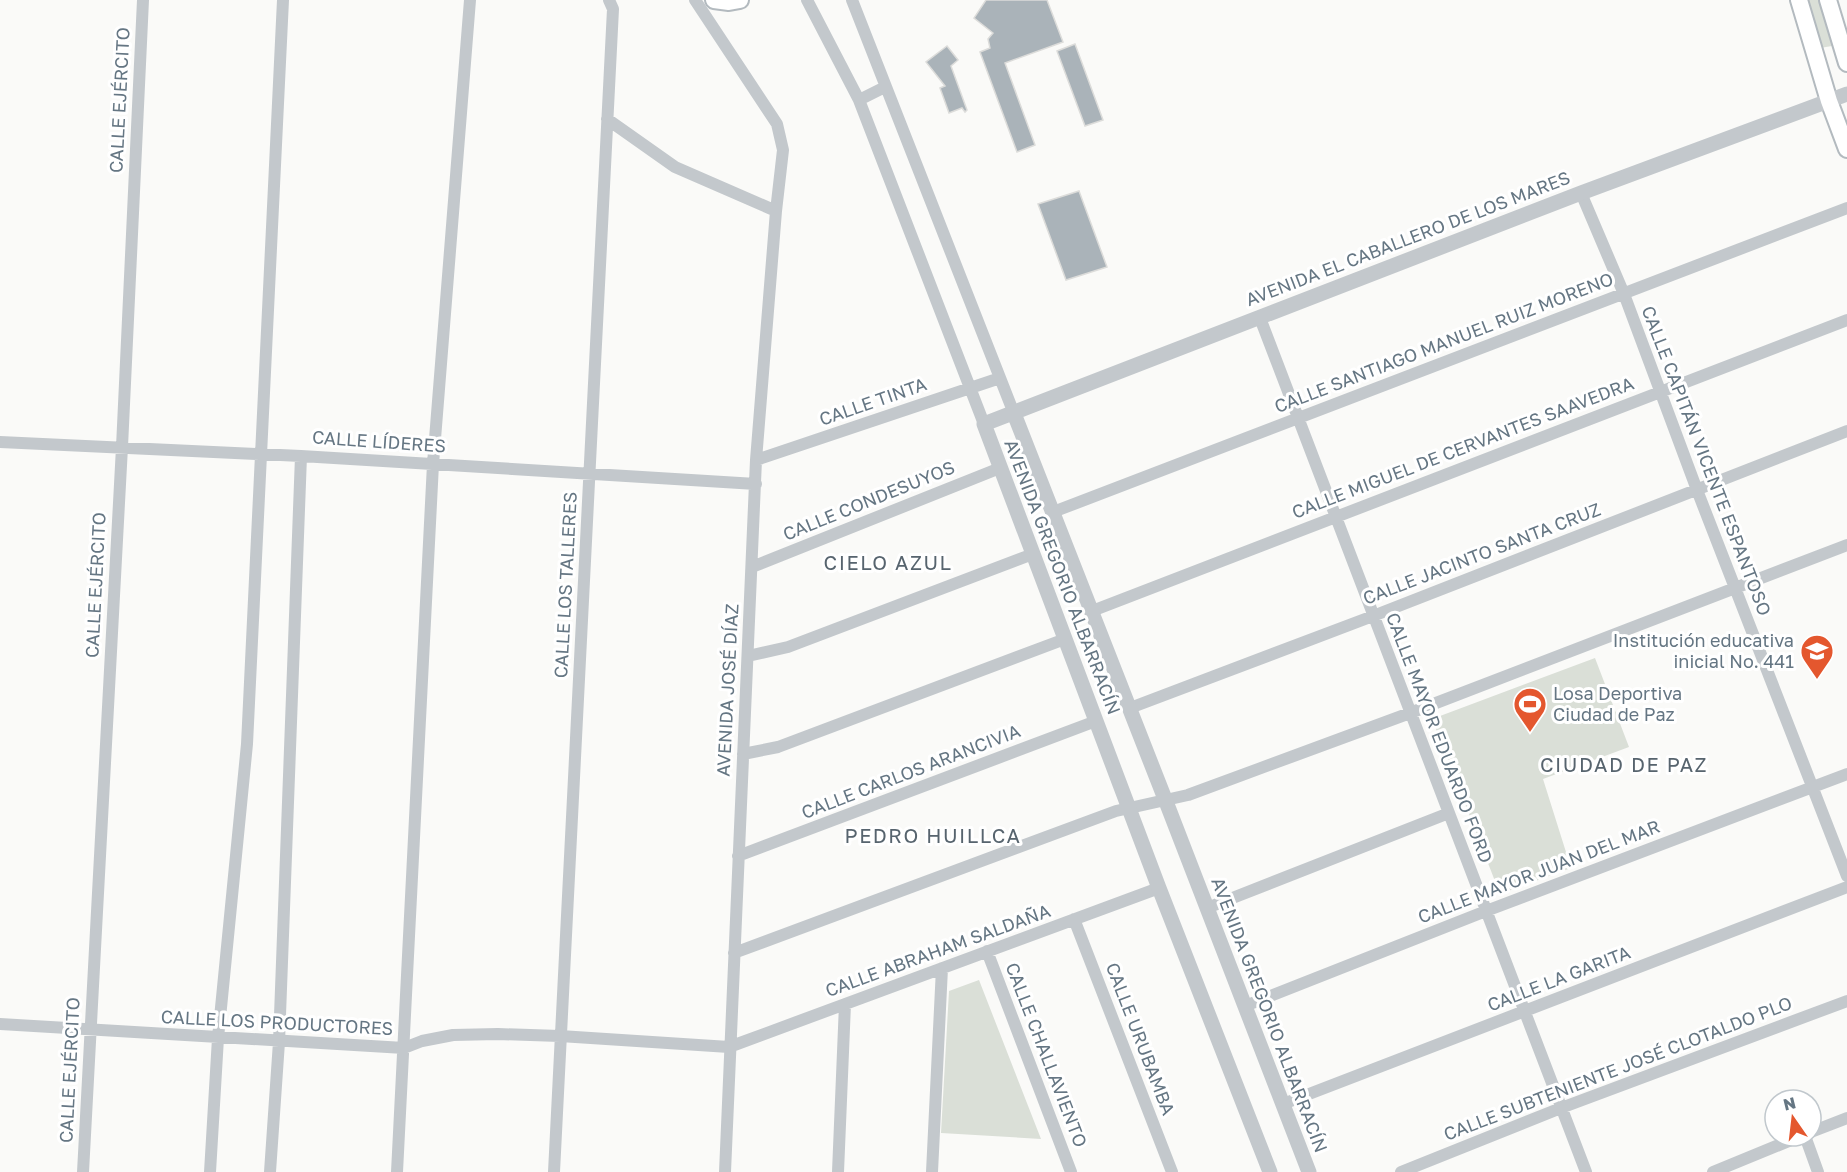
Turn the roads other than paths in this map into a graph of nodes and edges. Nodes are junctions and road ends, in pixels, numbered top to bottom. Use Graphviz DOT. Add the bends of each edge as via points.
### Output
graph roads {
  1 [pos="143,0"];
  2 [pos="283,0"];
  3 [pos="470,0"];
  4 [pos="609,0"];
  5 [pos="696,0"];
  6 [pos="714,0"];
  7 [pos="740,0"];
  8 [pos="807,0"];
  9 [pos="852,0"];
  10 [pos="1799,0"];
  11 [pos="1827,0"];
  12 [pos="1847,63"];
  13 [pos="885,87"];
  14 [pos="1847,94"];
  15 [pos="859,100"];
  16 [pos="1829,101"];
  17 [pos="607,118"];
  18 [pos="1847,149"];
  19 [pos="1581,193"];
  20 [pos="1847,208"];
  21 [pos="776,211"];
  22 [pos="1624,294"];
  23 [pos="1260,318"];
  24 [pos="1847,320"];
  25 [pos="1000,378"];
  26 [pos="970,388"];
  27 [pos="1660,391"];
  28 [pos="1013,411"];
  29 [pos="1298,418"];
  30 [pos="984,424"];
  31 [pos="1847,431"];
  32 [pos="0,442"];
  33 [pos="122,447"];
  34 [pos="262,454"];
  35 [pos="301,456"];
  36 [pos="756,460"];
  37 [pos="433,464"];
  38 [pos="1000,468"];
  39 [pos="590,474"];
  40 [pos="756,484"];
  41 [pos="1697,490"];
  42 [pos="1053,512"];
  43 [pos="1335,517"];
  44 [pos="1847,545"];
  45 [pos="1033,554"];
  46 [pos="752,567"];
  47 [pos="1735,588"];
  48 [pos="1092,611"];
  49 [pos="1373,616"];
  50 [pos="1065,639"];
  51 [pos="748,656"];
  52 [pos="1130,708"];
  53 [pos="1410,713"];
  54 [pos="1096,721"];
  55 [pos="743,754"];
  56 [pos="1847,774"];
  57 [pos="1813,787"];
  58 [pos="1165,799"];
  59 [pos="1129,808"];
  60 [pos="1449,813"];
  61 [pos="738,856"];
  62 [pos="1847,876"];
  63 [pos="1847,887"];
  64 [pos="1159,888"];
  65 [pos="1207,908"];
  66 [pos="1486,911"];
  67 [pos="1074,919"];
  68 [pos="987,951"];
  69 [pos="734,953"];
  70 [pos="942,968"];
  71 [pos="1847,1001"];
  72 [pos="845,1004"];
  73 [pos="1245,1006"];
  74 [pos="1525,1012"];
  75 [pos="0,1024"];
  76 [pos="90,1029"];
  77 [pos="560,1036"];
  78 [pos="218,1038"];
  79 [pos="279,1042"];
  80 [pos="729,1047"];
  81 [pos="404,1048"];
  82 [pos="1282,1104"];
  83 [pos="1561,1108"];
  84 [pos="1847,1118"];
  85 [pos="1823,1127"];
  86 [pos="1773,1148"];
  87 [pos="1808,1148"];
  88 [pos="83,1172"];
  89 [pos="210,1172"];
  90 [pos="270,1172"];
  91 [pos="397,1172"];
  92 [pos="554,1172"];
  93 [pos="725,1172"];
  94 [pos="838,1172"];
  95 [pos="932,1172"];
  96 [pos="1071,1172"];
  97 [pos="1172,1172"];
  98 [pos="1270,1172"];
  99 [pos="1309,1172"];
  100 [pos="1401,1172"];
  101 [pos="1586,1172"];
  102 [pos="1713,1172"];
  103 [pos="1818,1172"];
  1 -- 33 [label="street, CALLE EJÉRCITO"];
  2 -- 34 [label="street"];
  3 -- 37 [label="street"];
  4 -- 17 [label="street, CALLE LOS TALLERES" via="613,9"];
  5 -- 21 [label="street, AVENIDA JOSÉ DÍAZ" via="777,124 783,150"];
  6 -- 7 [label="main road"];
  8 -- 15 [label="street, AVENIDA GREGORIO ALBARRACÍN"];
  9 -- 13 [label="street, AVENIDA GREGORIO ALBARRACÍN"];
  10 -- 16 [label="main road"];
  11 -- 12 [label="main road"];
  13 -- 15 [label="street"];
  13 -- 25 [label="street, AVENIDA GREGORIO ALBARRACÍN"];
  14 -- 16 [label="street, AVENIDA EL CABALLERO DE LOS MARES"];
  15 -- 26 [label="street, AVENIDA GREGORIO ALBARRACÍN"];
  16 -- 18 [label="main road"];
  16 -- 19 [label="street, AVENIDA EL CABALLERO DE LOS MARES"];
  17 -- 21 [label="street" via="675,167"];
  17 -- 39 [label="street, CALLE LOS TALLERES"];
  19 -- 22 [label="street, CALLE CAPITÁN VICENTE ESPANTOSO"];
  19 -- 23 [label="street, AVENIDA EL CABALLERO DE LOS MARES"];
  20 -- 22 [label="street, CALLE SANTIAGO MANUEL RUIZ MORENO"];
  21 -- 36 [label="street, AVENIDA JOSÉ DÍAZ"];
  22 -- 27 [label="street, CALLE CAPITÁN VICENTE ESPANTOSO"];
  22 -- 29 [label="street, CALLE SANTIAGO MANUEL RUIZ MORENO"];
  23 -- 28 [label="street, AVENIDA EL CABALLERO DE LOS MARES"];
  23 -- 29 [label="street, CALLE MAYOR EDUARDO FORD"];
  24 -- 27 [label="street, CALLE MIGUEL DE CERVANTES SAAVEDRA"];
  25 -- 26 [label="street, CALLE TINTA"];
  25 -- 28 [label="street, AVENIDA GREGORIO ALBARRACÍN"];
  26 -- 30 [label="street, AVENIDA GREGORIO ALBARRACÍN"];
  26 -- 36 [label="street, CALLE TINTA"];
  27 -- 41 [label="street, CALLE CAPITÁN VICENTE ESPANTOSO"];
  27 -- 43 [label="street, CALLE MIGUEL DE CERVANTES SAAVEDRA"];
  28 -- 30 [label="street, AVENIDA EL CABALLERO DE LOS MARES"];
  28 -- 42 [label="street, AVENIDA GREGORIO ALBARRACÍN"];
  29 -- 42 [label="street, CALLE SANTIAGO MANUEL RUIZ MORENO"];
  29 -- 43 [label="street, CALLE MAYOR EDUARDO FORD"];
  30 -- 38 [label="street, AVENIDA GREGORIO ALBARRACÍN"];
  31 -- 41 [label="street, CALLE JACINTO SANTA CRUZ"];
  32 -- 33 [label="street, CALLE LÍDERES"];
  33 -- 34 [label="street, CALLE LÍDERES"];
  33 -- 76 [label="street, CALLE EJÉRCITO"];
  34 -- 35 [label="street, CALLE LÍDERES"];
  34 -- 78 [label="street" via="247,744"];
  35 -- 37 [label="street, CALLE LÍDERES"];
  35 -- 79 [label="street"];
  36 -- 40 [label="street, AVENIDA JOSÉ DÍAZ"];
  37 -- 39 [label="street, CALLE LÍDERES"];
  37 -- 81 [label="street"];
  38 -- 45 [label="street, AVENIDA GREGORIO ALBARRACÍN"];
  38 -- 46 [label="street, CALLE CONDESUYOS"];
  39 -- 40 [label="street, CALLE LÍDERES"];
  39 -- 77 [label="street, CALLE LOS TALLERES"];
  40 -- 46 [label="street, AVENIDA JOSÉ DÍAZ"];
  41 -- 47 [label="street, CALLE CAPITÁN VICENTE ESPANTOSO"];
  41 -- 49 [label="street, CALLE JACINTO SANTA CRUZ"];
  42 -- 48 [label="street, AVENIDA GREGORIO ALBARRACÍN"];
  43 -- 48 [label="street, CALLE MIGUEL DE CERVANTES SAAVEDRA"];
  43 -- 49 [label="street, CALLE MAYOR EDUARDO FORD"];
  44 -- 47 [label="street"];
  45 -- 50 [label="street, AVENIDA GREGORIO ALBARRACÍN"];
  45 -- 51 [label="street" via="788,647"];
  46 -- 51 [label="street, AVENIDA JOSÉ DÍAZ"];
  47 -- 53 [label="street"];
  47 -- 57 [label="street, CALLE CAPITÁN VICENTE ESPANTOSO"];
  48 -- 52 [label="street, AVENIDA GREGORIO ALBARRACÍN"];
  49 -- 52 [label="street, CALLE JACINTO SANTA CRUZ"];
  49 -- 53 [label="street, CALLE MAYOR EDUARDO FORD"];
  50 -- 54 [label="street, AVENIDA GREGORIO ALBARRACÍN"];
  50 -- 55 [label="street" via="778,747"];
  51 -- 55 [label="street, AVENIDA JOSÉ DÍAZ"];
  52 -- 58 [label="street, AVENIDA GREGORIO ALBARRACÍN"];
  53 -- 58 [label="street" via="1188,795"];
  53 -- 60 [label="street, CALLE MAYOR EDUARDO FORD"];
  54 -- 59 [label="street, AVENIDA GREGORIO ALBARRACÍN"];
  54 -- 61 [label="street, CALLE CARLOS ARANCIVIA"];
  55 -- 61 [label="street, AVENIDA JOSÉ DÍAZ"];
  56 -- 57 [label="street, CALLE MAYOR JUAN DEL MAR"];
  57 -- 62 [label="street, CALLE CAPITÁN VICENTE ESPANTOSO"];
  57 -- 66 [label="street, CALLE MAYOR JUAN DEL MAR"];
  58 -- 59 [label="street"];
  58 -- 65 [label="street, AVENIDA GREGORIO ALBARRACÍN"];
  59 -- 64 [label="street, AVENIDA GREGORIO ALBARRACÍN"];
  59 -- 69 [label="street"];
  60 -- 65 [label="street"];
  60 -- 66 [label="street, CALLE MAYOR EDUARDO FORD"];
  61 -- 69 [label="street, AVENIDA JOSÉ DÍAZ"];
  63 -- 74 [label="street, CALLE LA GARITA"];
  64 -- 67 [label="street, CALLE ABRAHAM SALDAÑA"];
  64 -- 98 [label="street, AVENIDA GREGORIO ALBARRACÍN"];
  65 -- 73 [label="street, AVENIDA GREGORIO ALBARRACÍN"];
  66 -- 73 [label="street, CALLE MAYOR JUAN DEL MAR"];
  66 -- 74 [label="street, CALLE MAYOR EDUARDO FORD"];
  67 -- 68 [label="street, CALLE ABRAHAM SALDAÑA"];
  67 -- 97 [label="street, CALLE URUBAMBA"];
  68 -- 70 [label="street, CALLE ABRAHAM SALDAÑA"];
  68 -- 96 [label="street, CALLE CHALLAVIENTO"];
  69 -- 80 [label="street, AVENIDA JOSÉ DÍAZ"];
  70 -- 72 [label="street, CALLE ABRAHAM SALDAÑA"];
  70 -- 95 [label="street"];
  71 -- 83 [label="street, CALLE SUBTENIENTE JOSÉ CLOTALDO PLO"];
  72 -- 80 [label="street, CALLE ABRAHAM SALDAÑA"];
  72 -- 94 [label="street"];
  73 -- 82 [label="street, AVENIDA GREGORIO ALBARRACÍN"];
  74 -- 82 [label="street, CALLE LA GARITA"];
  74 -- 83 [label="street, CALLE MAYOR EDUARDO FORD"];
  75 -- 76 [label="street, CALLE LOS PRODUCTORES"];
  76 -- 78 [label="street, CALLE LOS PRODUCTORES"];
  76 -- 88 [label="street, CALLE EJÉRCITO"];
  77 -- 80 [label="street, CALLE LOS PRODUCTORES"];
  77 -- 81 [label="street, CALLE LOS PRODUCTORES" via="453,1035"];
  77 -- 92 [label="street, CALLE LOS TALLERES"];
  78 -- 79 [label="street, CALLE LOS PRODUCTORES"];
  78 -- 89 [label="street"];
  79 -- 81 [label="street, CALLE LOS PRODUCTORES"];
  79 -- 90 [label="street"];
  80 -- 93 [label="street, AVENIDA JOSÉ DÍAZ"];
  81 -- 91 [label="street"];
  82 -- 99 [label="street, AVENIDA GREGORIO ALBARRACÍN"];
  83 -- 100 [label="street, CALLE SUBTENIENTE JOSÉ CLOTALDO PLO"];
  83 -- 101 [label="street, CALLE MAYOR EDUARDO FORD"];
  84 -- 85 [label="street"];
  86 -- 102 [label="street"];
  87 -- 103 [label="street"];
}
